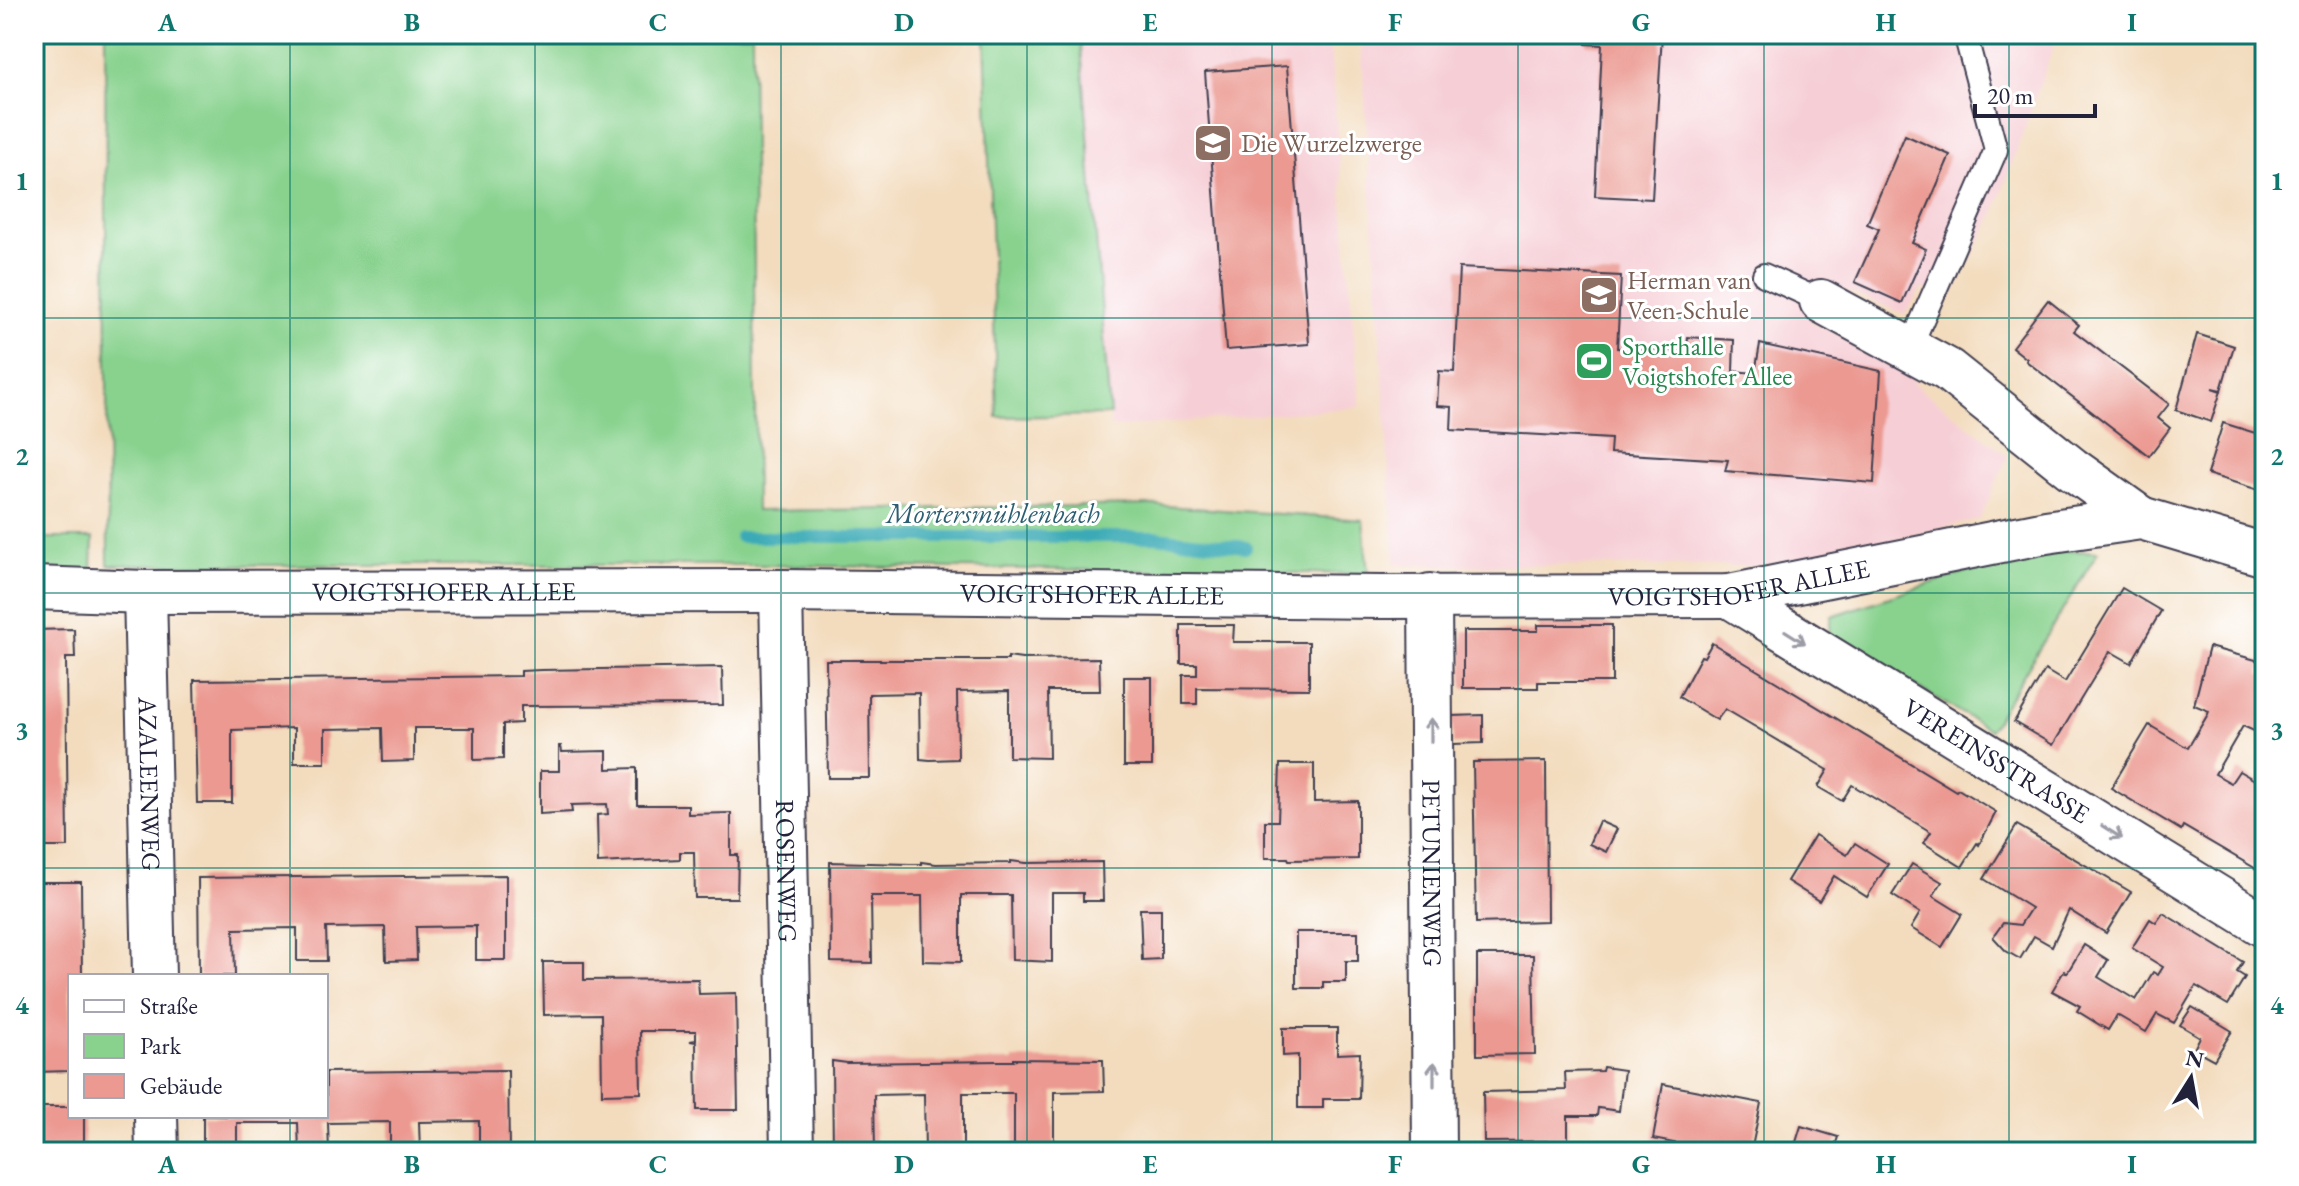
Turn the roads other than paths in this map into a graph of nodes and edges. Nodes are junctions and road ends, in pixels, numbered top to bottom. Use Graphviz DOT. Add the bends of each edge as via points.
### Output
graph roads {
  1 [pos="1965,34"];
  2 [pos="1764,275"];
  3 [pos="1821,301"];
  4 [pos="1909,350"];
  5 [pos="2141,518"];
  6 [pos="2265,555"];
  7 [pos="34,588"];
  8 [pos="781,591"];
  9 [pos="145,592"];
  10 [pos="1430,595"];
  11 [pos="1729,596"];
  12 [pos="2265,926"];
  13 [pos="154,974"];
  14 [pos="156,1118"];
  15 [pos="157,1152"];
  16 [pos="792,1152"];
  17 [pos="1434,1152"];
  1 -- 4 [label="lane" via="1996,150"];
  2 -- 3 [label="lane"];
  3 -- 4 [label="street, VOIGTSHOFER ALLEE"];
  4 -- 5 [label="street, VOIGTSHOFER ALLEE" via="1948,370"];
  5 -- 6 [label="street, VOIGTSHOFER ALLEE"];
  5 -- 11 [label="street, VOIGTSHOFER ALLEE"];
  7 -- 9 [label="street, VOIGTSHOFER ALLEE"];
  8 -- 9 [label="street, VOIGTSHOFER ALLEE"];
  8 -- 10 [label="street, VOIGTSHOFER ALLEE"];
  8 -- 16 [label="street, ROSENWEG"];
  9 -- 13 [label="street, AZALEENWEG"];
  10 -- 11 [label="street, VOIGTSHOFER ALLEE"];
  17 -- 10 [label="street, PETUNIENWEG, one-way"];
  11 -- 12 [label="street, VEREINSSTRASSE, one-way"];
  14 -- 15 [label="street"];
}
